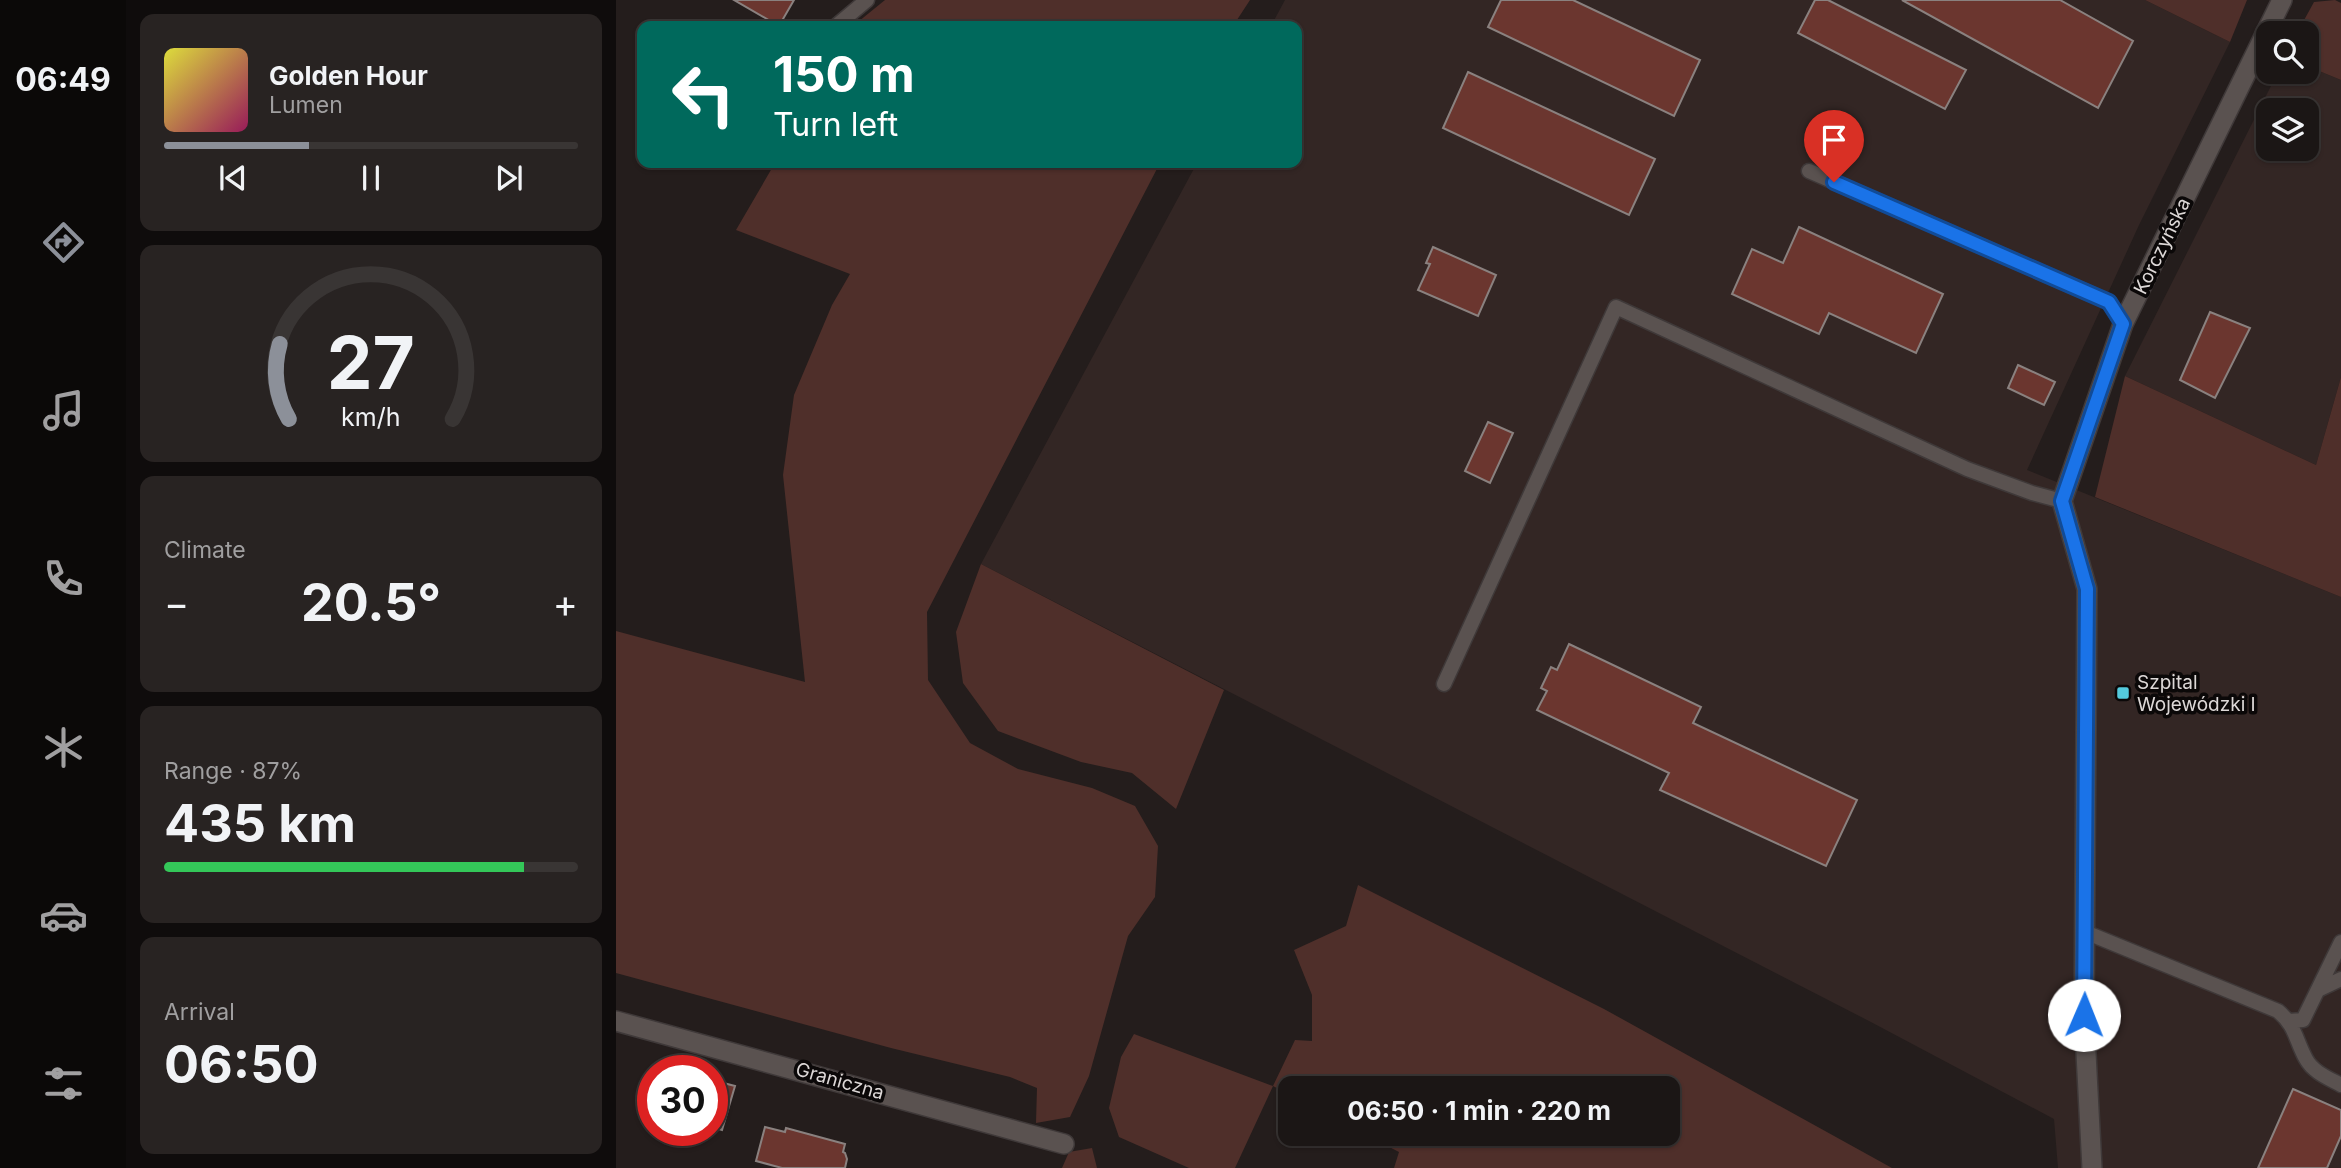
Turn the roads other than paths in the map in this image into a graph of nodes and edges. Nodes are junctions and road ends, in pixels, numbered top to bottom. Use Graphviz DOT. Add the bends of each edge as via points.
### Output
graph roads {
  1 [pos="867,0"];
  2 [pos="2282,0"];
  3 [pos="842,21"];
  4 [pos="1809,171"];
  5 [pos="2123,324"];
  6 [pos="2062,501"];
  7 [pos="1444,684"];
  8 [pos="2085,932"];
  9 [pos="2341,942"];
  10 [pos="2341,979"];
  11 [pos="2318,989"];
  12 [pos="616,1021"];
  13 [pos="2289,1021"];
  14 [pos="2341,1085"];
  15 [pos="1064,1144"];
  16 [pos="2092,1168"];
  1 -- 3 [label="lane"];
  2 -- 5 [label="street, Korczyńska"];
  4 -- 5 [label="lane" via="2109,302"];
  5 -- 6 [label="street, Korczyńska"];
  6 -- 7 [label="lane" via="1967,469 1616,307"];
  6 -- 8 [label="street" via="2087,589"];
  8 -- 13 [label="lane" via="2278,1011"];
  8 -- 16 [label="street"];
  9 -- 11 [label="lane"];
  10 -- 11 [label="lane"];
  11 -- 13 [label="lane" via="2303,1020"];
  12 -- 15 [label="street, Graniczna"];
  13 -- 14 [label="lane" via="2315,1071"];
}
